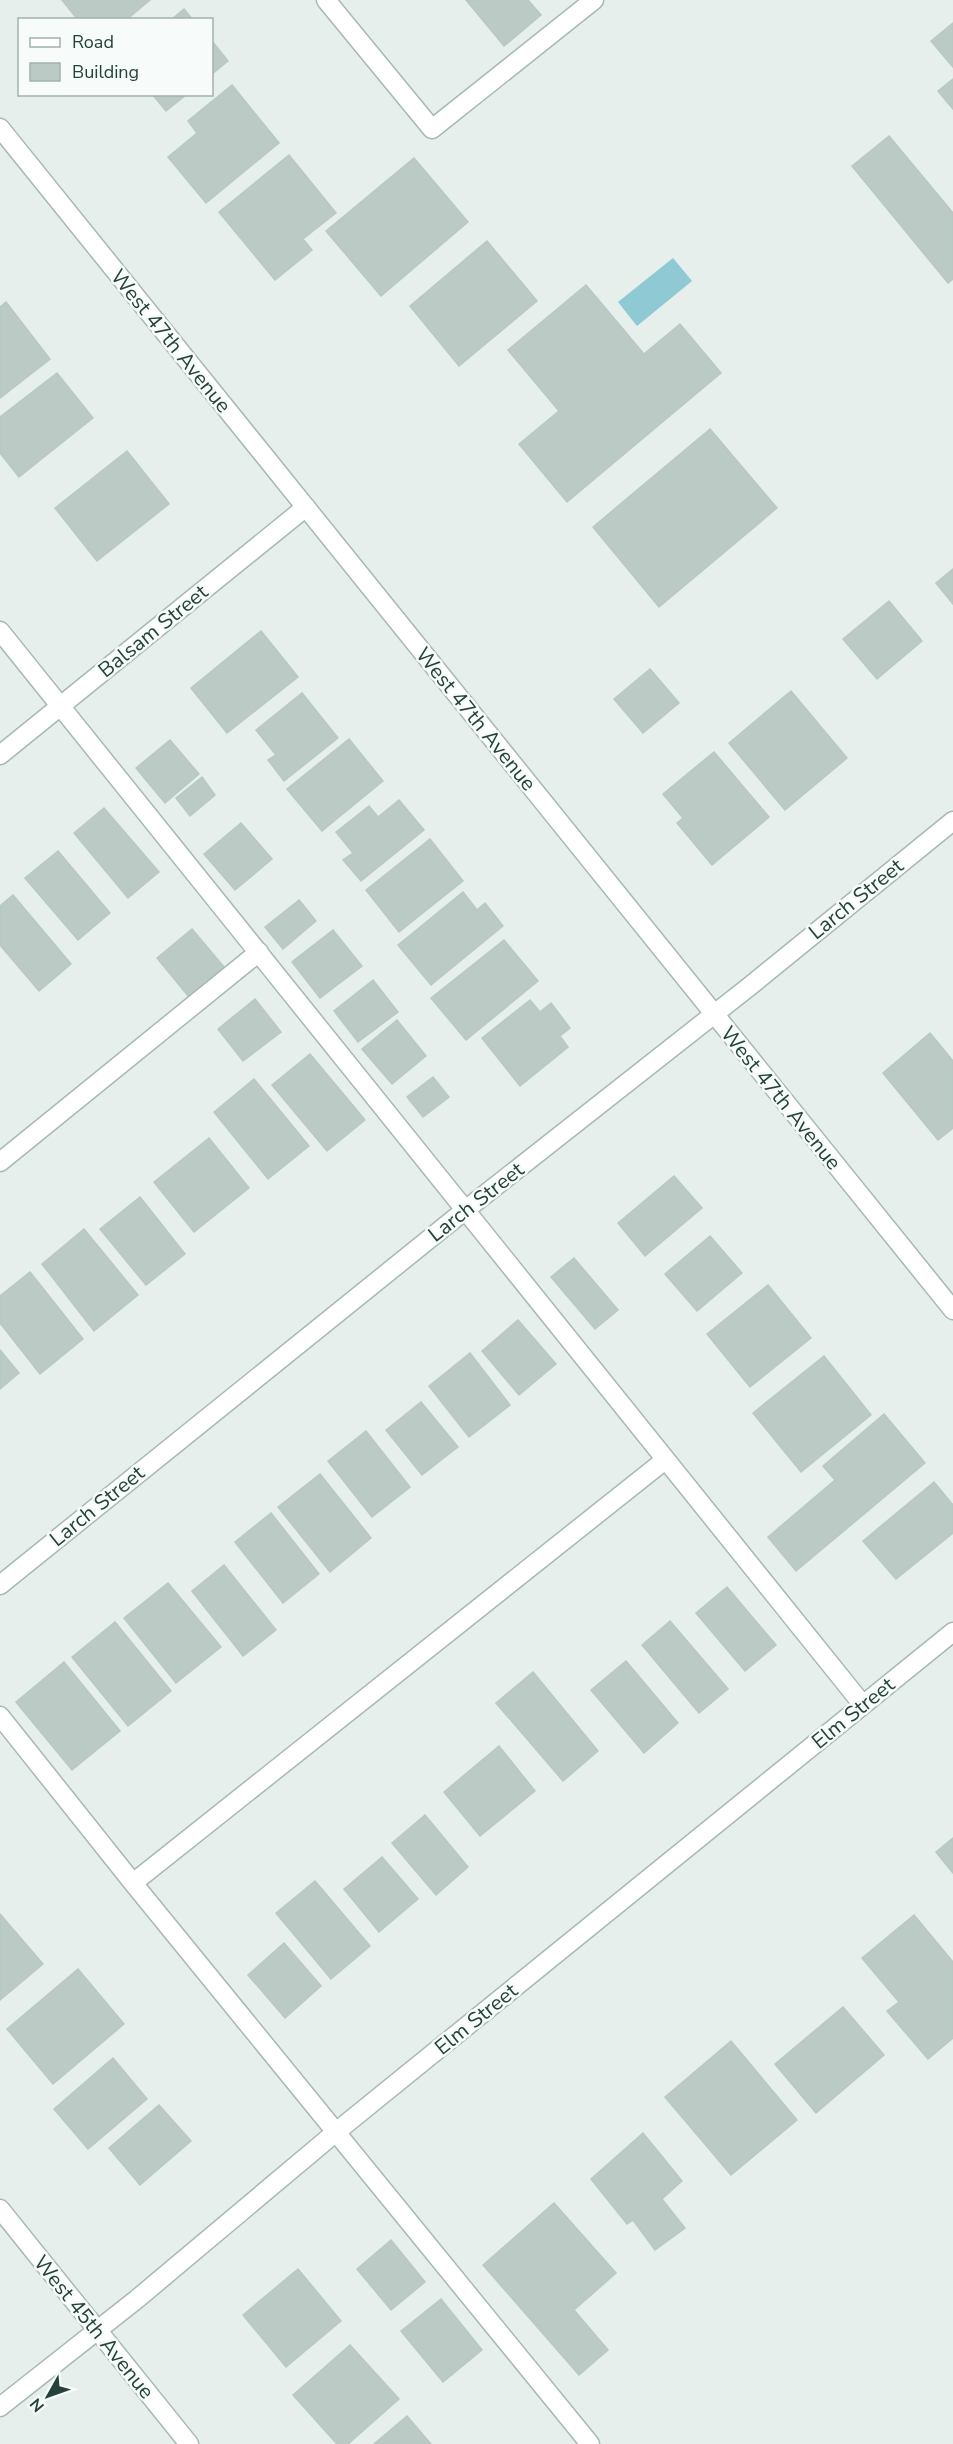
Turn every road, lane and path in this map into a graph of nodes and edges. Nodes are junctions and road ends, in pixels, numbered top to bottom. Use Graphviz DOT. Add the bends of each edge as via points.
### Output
graph roads {
  1 [pos="326,0"];
  2 [pos="594,0"];
  3 [pos="0,128"];
  4 [pos="306,507"];
  5 [pos="0,631"];
  6 [pos="61,706"];
  7 [pos="0,755"];
  8 [pos="953,821"];
  9 [pos="259,952"];
  10 [pos="713,1014"];
  11 [pos="0,1162"];
  12 [pos="464,1210"];
  13 [pos="953,1310"];
  14 [pos="665,1460"];
  15 [pos="0,1585"];
  16 [pos="953,1632"];
  17 [pos="863,1705"];
  18 [pos="0,1716"];
  19 [pos="133,1883"];
  20 [pos="336,2132"];
  21 [pos="0,2209"];
  22 [pos="97,2330"];
  23 [pos="0,2408"];
  24 [pos="189,2444"];
  25 [pos="590,2444"];
  1 -- 2 [label="street" via="432,129"];
  3 -- 4 [label="street, West 47th Avenue"];
  4 -- 6 [label="street, Balsam Street"];
  4 -- 10 [label="street, West 47th Avenue"];
  5 -- 6 [label="street"];
  6 -- 7 [label="street, Balsam Street"];
  6 -- 9 [label="street"];
  8 -- 10 [label="street, Larch Street"];
  9 -- 11 [label="street"];
  9 -- 12 [label="street"];
  10 -- 12 [label="street, Larch Street"];
  10 -- 13 [label="street, West 47th Avenue"];
  12 -- 14 [label="street"];
  12 -- 15 [label="street, Larch Street"];
  14 -- 17 [label="street"];
  14 -- 19 [label="street"];
  16 -- 17 [label="street, Elm Street"];
  17 -- 20 [label="street, Elm Street"];
  18 -- 19 [label="street"];
  19 -- 20 [label="street"];
  20 -- 22 [label="street, Elm Street"];
  20 -- 25 [label="street"];
  21 -- 22 [label="street, West 45th Avenue"];
  22 -- 23 [label="street, Elm Street"];
  22 -- 24 [label="street, West 45th Avenue"];
}
